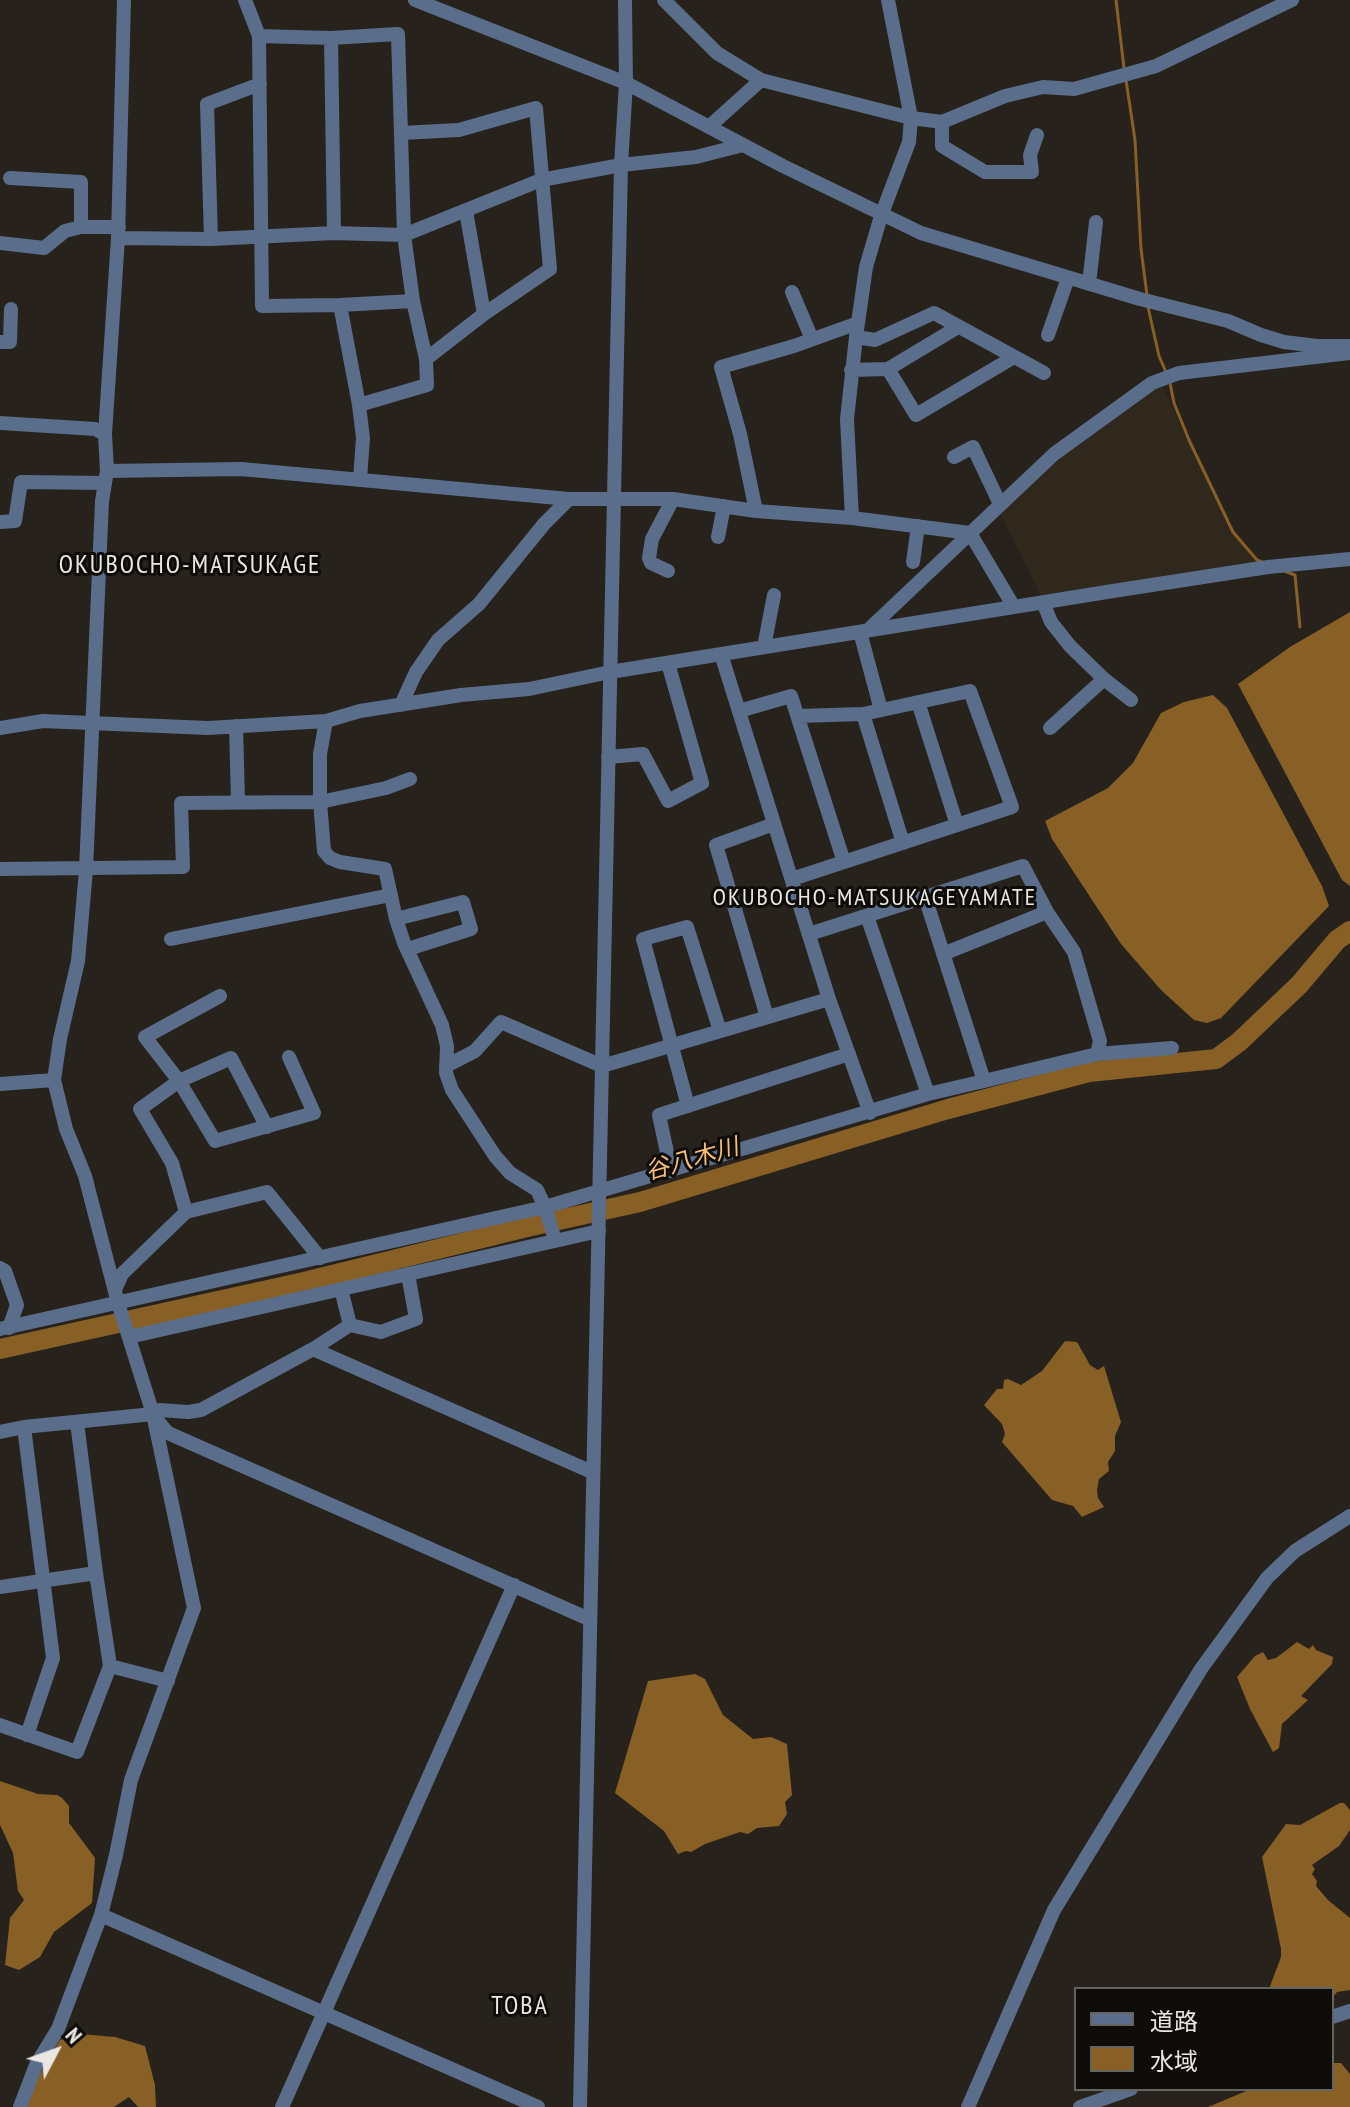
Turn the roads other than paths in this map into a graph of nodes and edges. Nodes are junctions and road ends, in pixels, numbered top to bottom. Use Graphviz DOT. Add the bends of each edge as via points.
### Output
graph roads {
  1 [pos="124,0"];
  2 [pos="245,0"];
  3 [pos="415,0"];
  4 [pos="625,0"];
  5 [pos="664,0"];
  6 [pos="888,0"];
  7 [pos="1292,0"];
  8 [pos="259,36"];
  9 [pos="331,38"];
  10 [pos="761,80"];
  11 [pos="626,83"];
  12 [pos="260,84"];
  13 [pos="911,118"];
  14 [pos="942,122"];
  15 [pos="711,125"];
  16 [pos="401,133"];
  17 [pos="1037,135"];
  18 [pos="743,145"];
  19 [pos="621,165"];
  20 [pos="10,178"];
  21 [pos="541,180"];
  22 [pos="466,211"];
  23 [pos="881,216"];
  24 [pos="1096,222"];
  25 [pos="81,227"];
  26 [pos="118,233"];
  27 [pos="334,233"];
  28 [pos="404,235"];
  29 [pos="263,236"];
  30 [pos="211,239"];
  31 [pos="0,243"];
  32 [pos="1068,278"];
  33 [pos="1089,284"];
  34 [pos="792,292"];
  35 [pos="413,301"];
  36 [pos="340,305"];
  37 [pos="11,309"];
  38 [pos="484,314"];
  39 [pos="958,327"];
  40 [pos="857,330"];
  41 [pos="1048,335"];
  42 [pos="812,339"];
  43 [pos="0,342"];
  44 [pos="1350,346"];
  45 [pos="1350,353"];
  46 [pos="1014,357"];
  47 [pos="426,359"];
  48 [pos="888,369"];
  49 [pos="851,370"];
  50 [pos="1044,373"];
  51 [pos="359,405"];
  52 [pos="0,423"];
  53 [pos="105,434"];
  54 [pos="954,457"];
  55 [pos="106,477"];
  56 [pos="360,479"];
  57 [pos="615,498"];
  58 [pos="569,499"];
  59 [pos="673,499"];
  60 [pos="1000,504"];
  61 [pos="724,506"];
  62 [pos="756,511"];
  63 [pos="852,518"];
  64 [pos="0,522"];
  65 [pos="918,526"];
  66 [pos="970,533"];
  67 [pos="718,537"];
  68 [pos="1350,559"];
  69 [pos="913,562"];
  70 [pos="668,571"];
  71 [pos="774,595"];
  72 [pos="1043,602"];
  73 [pos="1014,607"];
  74 [pos="863,632"];
  75 [pos="764,647"];
  76 [pos="721,654"];
  77 [pos="668,663"];
  78 [pos="610,672"];
  79 [pos="1104,679"];
  80 [pos="1131,700"];
  81 [pos="918,702"];
  82 [pos="401,705"];
  83 [pos="881,710"];
  84 [pos="739,711"];
  85 [pos="863,714"];
  86 [pos="799,716"];
  87 [pos="326,721"];
  88 [pos="93,723"];
  89 [pos="236,726"];
  90 [pos="0,728"];
  91 [pos="1050,728"];
  92 [pos="608,757"];
  93 [pos="410,779"];
  94 [pos="238,802"];
  95 [pos="320,802"];
  96 [pos="774,824"];
  97 [pos="957,825"];
  98 [pos="903,843"];
  99 [pos="844,862"];
  100 [pos="0,869"];
  101 [pos="86,870"];
  102 [pos="792,879"];
  103 [pos="391,895"];
  104 [pos="925,897"];
  105 [pos="1047,912"];
  106 [pos="867,916"];
  107 [pos="396,919"];
  108 [pos="809,934"];
  109 [pos="171,939"];
  110 [pos="408,949"];
  111 [pos="943,954"];
  112 [pos="220,996"];
  113 [pos="829,999"];
  114 [pos="767,1017"];
  115 [pos="720,1031"];
  116 [pos="671,1046"];
  117 [pos="1172,1048"];
  118 [pos="849,1054"];
  119 [pos="1097,1054"];
  120 [pos="289,1057"];
  121 [pos="446,1066"];
  122 [pos="602,1066"];
  123 [pos="54,1080"];
  124 [pos="179,1081"];
  125 [pos="984,1081"];
  126 [pos="0,1084"];
  127 [pos="928,1094"];
  128 [pos="688,1106"];
  129 [pos="870,1113"];
  130 [pos="267,1127"];
  131 [pos="671,1171"];
  132 [pos="598,1192"];
  133 [pos="545,1207"];
  134 [pos="186,1212"];
  135 [pos="599,1231"];
  136 [pos="555,1240"];
  137 [pos="320,1258"];
  138 [pos="0,1268"];
  139 [pos="408,1274"];
  140 [pos="341,1289"];
  141 [pos="116,1296"];
  142 [pos="350,1325"];
  143 [pos="4,1328"];
  144 [pos="129,1337"];
  145 [pos="313,1349"];
  146 [pos="153,1414"];
  147 [pos="77,1422"];
  148 [pos="24,1427"];
  149 [pos="0,1432"];
  150 [pos="592,1472"];
  151 [pos="1350,1516"];
  152 [pos="96,1573"];
  153 [pos="43,1581"];
  154 [pos="514,1585"];
  155 [pos="0,1587"];
  156 [pos="589,1619"];
  157 [pos="110,1666"];
  158 [pos="168,1681"];
  159 [pos="0,1725"];
  160 [pos="27,1735"];
  161 [pos="101,1915"];
  162 [pos="322,2012"];
  163 [pos="1125,2091"];
  164 [pos="20,2107"];
  165 [pos="282,2107"];
  166 [pos="538,2107"];
  167 [pos="580,2107"];
  168 [pos="968,2107"];
  169 [pos="1080,2107"];
  1 -- 26 [label="street"];
  2 -- 8 [label="street"];
  3 -- 11 [label="street"];
  4 -- 11 [label="street"];
  5 -- 10 [label="street" via="717,53"];
  6 -- 13 [label="street"];
  7 -- 14 [label="street" via="1156,66 1074,89 1043,87 1005,96"];
  8 -- 9 [label="street"];
  8 -- 12 [label="street"];
  9 -- 16 [label="street" via="398,34"];
  9 -- 27 [label="street"];
  10 -- 13 [label="street"];
  10 -- 15 [label="street"];
  11 -- 15 [label="street"];
  11 -- 19 [label="street"];
  12 -- 29 [label="street"];
  12 -- 30 [label="street" via="207,104"];
  13 -- 14 [label="street"];
  13 -- 23 [label="street" via="909,142"];
  14 -- 17 [label="street" via="942,146 985,172 1032,172 1030,155"];
  15 -- 18 [label="street"];
  16 -- 21 [label="street" via="459,130 536,108"];
  16 -- 28 [label="street"];
  18 -- 19 [label="street" via="696,157"];
  18 -- 23 [label="street"];
  19 -- 21 [label="street"];
  19 -- 57 [label="street"];
  20 -- 25 [label="street" via="81,182"];
  21 -- 22 [label="street"];
  21 -- 38 [label="street" via="550,269"];
  22 -- 28 [label="street"];
  22 -- 38 [label="street"];
  23 -- 32 [label="street"];
  23 -- 40 [label="street" via="866,267"];
  24 -- 33 [label="street"];
  25 -- 26 [label="street"];
  25 -- 31 [label="street" via="65,231 44,248"];
  26 -- 30 [label="street"];
  26 -- 53 [label="street"];
  27 -- 28 [label="street"];
  27 -- 29 [label="street"];
  28 -- 35 [label="street"];
  29 -- 30 [label="street"];
  29 -- 36 [label="street" via="262,306"];
  32 -- 33 [label="street"];
  32 -- 41 [label="street"];
  33 -- 44 [label="street" via="1228,321 1284,342"];
  34 -- 42 [label="street"];
  35 -- 36 [label="street"];
  35 -- 47 [label="street"];
  36 -- 51 [label="street"];
  37 -- 43 [label="street" via="10,342"];
  38 -- 47 [label="street"];
  39 -- 40 [label="street" via="934,313 875,340"];
  39 -- 46 [label="street"];
  39 -- 48 [label="street"];
  40 -- 42 [label="street"];
  40 -- 49 [label="street"];
  42 -- 62 [label="street" via="721,367"];
  45 -- 60 [label="street" via="1179,373 1152,383 1054,454"];
  46 -- 48 [label="street" via="916,415"];
  46 -- 50 [label="street"];
  47 -- 51 [label="street" via="427,385"];
  48 -- 49 [label="street"];
  49 -- 63 [label="street" via="847,419"];
  51 -- 56 [label="street"];
  52 -- 53 [label="street"];
  53 -- 55 [label="street"];
  54 -- 60 [label="street" via="973,447"];
  55 -- 56 [label="street" via="241,469"];
  55 -- 64 [label="street" via="21,482 15,521"];
  55 -- 88 [label="street"];
  56 -- 58 [label="street"];
  57 -- 58 [label="street"];
  57 -- 59 [label="street"];
  57 -- 78 [label="street"];
  58 -- 82 [label="street" via="479,604 438,640"];
  59 -- 61 [label="street"];
  59 -- 70 [label="street" via="652,539 649,558"];
  60 -- 66 [label="street"];
  61 -- 62 [label="street"];
  61 -- 67 [label="street"];
  62 -- 63 [label="street"];
  63 -- 65 [label="street"];
  65 -- 66 [label="street"];
  65 -- 69 [label="street"];
  66 -- 73 [label="street"];
  66 -- 74 [label="street"];
  68 -- 72 [label="street"];
  71 -- 75 [label="street"];
  72 -- 73 [label="street"];
  72 -- 79 [label="street" via="1070,646"];
  73 -- 74 [label="street"];
  74 -- 75 [label="street"];
  74 -- 83 [label="street"];
  75 -- 76 [label="street"];
  76 -- 77 [label="street"];
  76 -- 84 [label="street"];
  77 -- 78 [label="street"];
  77 -- 92 [label="street" via="702,783 668,801 643,754"];
  78 -- 82 [label="street" via="529,689"];
  78 -- 92 [label="street"];
  79 -- 80 [label="street"];
  79 -- 91 [label="street"];
  81 -- 83 [label="street"];
  81 -- 97 [label="street"];
  81 -- 97 [label="street" via="970,691 1012,807"];
  82 -- 87 [label="street"];
  83 -- 85 [label="street"];
  84 -- 86 [label="street" via="791,696"];
  84 -- 96 [label="street"];
  85 -- 86 [label="street"];
  85 -- 98 [label="street"];
  86 -- 99 [label="street"];
  87 -- 89 [label="street"];
  87 -- 95 [label="street"];
  88 -- 89 [label="street"];
  88 -- 90 [label="street" via="26,722"];
  88 -- 101 [label="street"];
  89 -- 94 [label="street"];
  92 -- 122 [label="street"];
  93 -- 95 [label="street"];
  94 -- 95 [label="street"];
  94 -- 101 [label="street" via="181,803 183,867"];
  95 -- 103 [label="street" via="324,851 340,862 385,869"];
  96 -- 102 [label="street"];
  96 -- 114 [label="street" via="716,845"];
  97 -- 98 [label="street"];
  98 -- 99 [label="street"];
  99 -- 102 [label="street"];
  100 -- 101 [label="street"];
  101 -- 123 [label="street" via="78,961"];
  102 -- 108 [label="street"];
  103 -- 107 [label="street"];
  103 -- 109 [label="street"];
  104 -- 105 [label="street" via="1023,866"];
  104 -- 106 [label="street"];
  104 -- 111 [label="street"];
  105 -- 111 [label="street"];
  105 -- 119 [label="street" via="1074,952 1100,1041"];
  106 -- 108 [label="street"];
  106 -- 127 [label="street"];
  107 -- 110 [label="street"];
  107 -- 110 [label="street" via="463,902 471,929"];
  108 -- 113 [label="street"];
  110 -- 121 [label="street" via="442,1025"];
  111 -- 125 [label="street"];
  112 -- 124 [label="street" via="145,1037"];
  113 -- 114 [label="street"];
  113 -- 118 [label="street"];
  114 -- 115 [label="street"];
  115 -- 116 [label="street"];
  115 -- 116 [label="street" via="687,927 643,939"];
  116 -- 122 [label="street"];
  116 -- 128 [label="street"];
  117 -- 119 [label="street"];
  118 -- 128 [label="street"];
  118 -- 129 [label="street"];
  119 -- 125 [label="street"];
  120 -- 130 [label="street" via="314,1113"];
  121 -- 122 [label="street" via="475,1051 501,1022"];
  121 -- 133 [label="street" via="452,1090 495,1156 537,1190"];
  122 -- 132 [label="street"];
  123 -- 126 [label="street"];
  123 -- 141 [label="street"];
  124 -- 130 [label="street" via="215,1141"];
  124 -- 130 [label="street" via="231,1058"];
  124 -- 134 [label="street" via="140,1109 172,1163"];
  125 -- 127 [label="street"];
  127 -- 129 [label="street"];
  128 -- 131 [label="street" via="659,1115"];
  129 -- 131 [label="street"];
  131 -- 132 [label="street"];
  132 -- 133 [label="street"];
  132 -- 135 [label="street"];
  133 -- 136 [label="street"];
  133 -- 137 [label="street"];
  134 -- 137 [label="street" via="267,1192"];
  134 -- 141 [label="street" via="122,1274"];
  135 -- 136 [label="street"];
  135 -- 150 [label="street"];
  136 -- 139 [label="street"];
  137 -- 141 [label="street"];
  138 -- 143 [label="street" via="17,1305"];
  139 -- 140 [label="street"];
  139 -- 142 [label="street" via="416,1319 381,1332"];
  140 -- 142 [label="street"];
  140 -- 144 [label="street"];
  141 -- 143 [label="street"];
  141 -- 144 [label="street"];
  142 -- 145 [label="street"];
  144 -- 146 [label="street"];
  145 -- 146 [label="street" via="201,1410"];
  145 -- 150 [label="street"];
  146 -- 147 [label="street"];
  146 -- 154 [label="street" via="168,1433"];
  146 -- 158 [label="street" via="194,1608"];
  147 -- 148 [label="street"];
  147 -- 152 [label="street"];
  148 -- 149 [label="street"];
  148 -- 153 [label="street"];
  150 -- 156 [label="street"];
  151 -- 168 [label="street" via="1295,1551 1267,1578 1201,1669 1054,1910"];
  152 -- 153 [label="street"];
  152 -- 157 [label="street"];
  153 -- 155 [label="street"];
  153 -- 160 [label="street" via="53,1658"];
  154 -- 156 [label="street"];
  154 -- 162 [label="street"];
  156 -- 167 [label="street"];
  157 -- 158 [label="street"];
  157 -- 160 [label="street" via="77,1752"];
  158 -- 161 [label="street" via="131,1780"];
  159 -- 160 [label="street"];
  161 -- 162 [label="street"];
  161 -- 164 [label="street" via="58,2029 36,2065"];
  162 -- 165 [label="street"];
  162 -- 166 [label="street"];
  163 -- 169 [label="street"];
}
